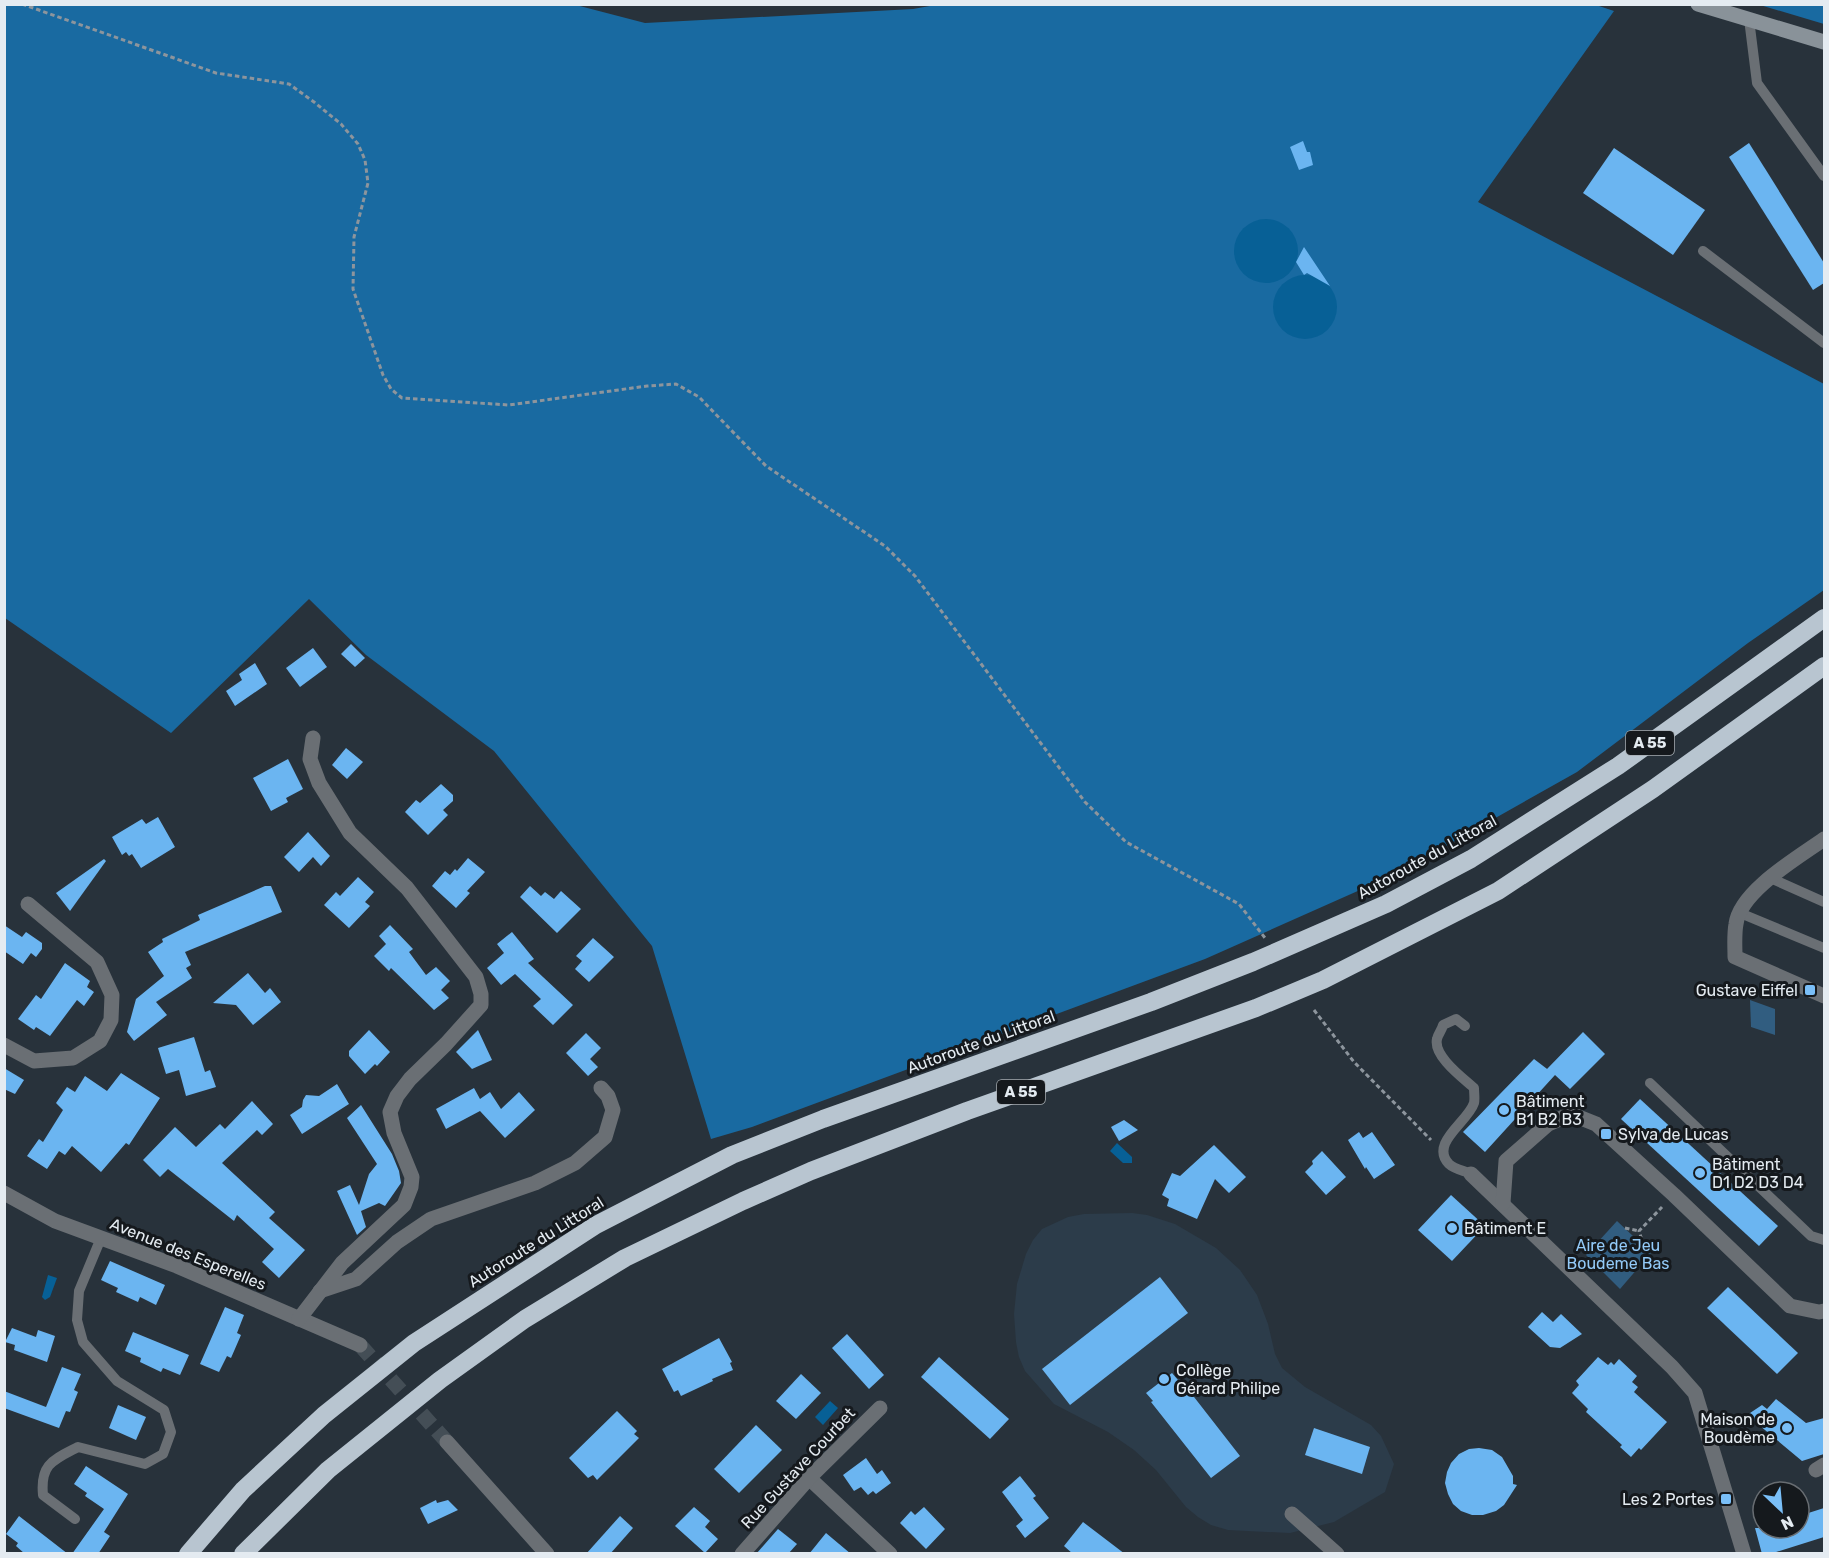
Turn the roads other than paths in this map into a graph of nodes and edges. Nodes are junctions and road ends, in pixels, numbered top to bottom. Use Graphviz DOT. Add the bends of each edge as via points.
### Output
graph roads {
  1 [pos="1698,4"];
  2 [pos="1749,19"];
  3 [pos="1824,42"];
  4 [pos="1824,176"];
  5 [pos="1703,251"];
  6 [pos="1824,343"];
  7 [pos="1824,618"];
  8 [pos="1824,666"];
  9 [pos="313,738"];
  10 [pos="1821,845"];
  11 [pos="1768,877"];
  12 [pos="1824,902"];
  13 [pos="28,904"];
  14 [pos="1740,913"];
  15 [pos="1824,948"];
  16 [pos="1824,996"];
  17 [pos="1465,1026"];
  18 [pos="4,1045"];
  19 [pos="1650,1083"];
  20 [pos="601,1088"];
  21 [pos="1471,1174"];
  22 [pos="4,1193"];
  23 [pos="1503,1203"];
  24 [pos="102,1238"];
  25 [pos="1824,1240"];
  26 [pos="320,1291"];
  27 [pos="1824,1311"];
  28 [pos="299,1319"];
  29 [pos="360,1345"];
  30 [pos="880,1407"];
  31 [pos="447,1442"];
  32 [pos="809,1478"];
  33 [pos="1292,1514"];
  34 [pos="75,1519"];
  35 [pos="188,1554"];
  36 [pos="243,1554"];
  37 [pos="547,1554"];
  38 [pos="742,1554"];
  39 [pos="890,1554"];
  40 [pos="1337,1554"];
  41 [pos="1744,1554"];
  1 -- 2 [label="main road"];
  2 -- 3 [label="main road"];
  2 -- 4 [label="lane" via="1757,83"];
  5 -- 6 [label="lane"];
  7 -- 35 [label="highway, Autoroute du Littoral / A 55" via="1618,766 1471,859 1386,904 1151,1002 732,1155 596,1225 414,1343 324,1415 243,1490"];
  8 -- 36 [label="highway, A 55" via="1653,789 1498,891 1323,980 811,1172 625,1258 525,1319 440,1380 328,1470"];
  9 -- 26 [label="street" via="310,759 319,783 350,833 406,888 476,977 481,994 481,1005 410,1079 390,1112 412,1177 404,1205 342,1263"];
  10 -- 11 [label="street"];
  11 -- 12 [label="lane"];
  11 -- 14 [label="street"];
  13 -- 18 [label="street" via="97,962 112,995 111,1020 100,1041 73,1058 34,1061"];
  14 -- 15 [label="lane"];
  14 -- 16 [label="street" via="1735,957"];
  17 -- 21 [label="lane" via="1456,1019 1443,1025 1437,1041 1448,1064 1474,1088 1474,1101 1467,1116 1445,1141 1443,1152 1449,1165"];
  19 -- 25 [label="lane" via="1811,1236"];
  20 -- 26 [label="street" via="613,1110 605,1137 575,1163 536,1183 431,1219 397,1242 356,1279"];
  21 -- 23 [label="street"];
  22 -- 24 [label="street, Avenue des Esperelles" via="56,1221"];
  23 -- 27 [label="street" via="1506,1161 1548,1124 1571,1114 1596,1124 1790,1306"];
  23 -- 41 [label="street" via="1695,1393"];
  24 -- 28 [label="street, Avenue des Esperelles"];
  24 -- 34 [label="lane" via="79,1291 77,1320 83,1342 117,1381 164,1410 171,1432 163,1454 145,1464 78,1447 52,1461 42,1480 43,1495"];
  26 -- 28 [label="street"];
  28 -- 29 [label="street, Avenue des Esperelles"];
  30 -- 32 [label="street, Rue Gustave Courbet"];
  31 -- 37 [label="street"];
  32 -- 38 [label="street, Rue Gustave Courbet"];
  32 -- 39 [label="street"];
  33 -- 40 [label="street"];
}
